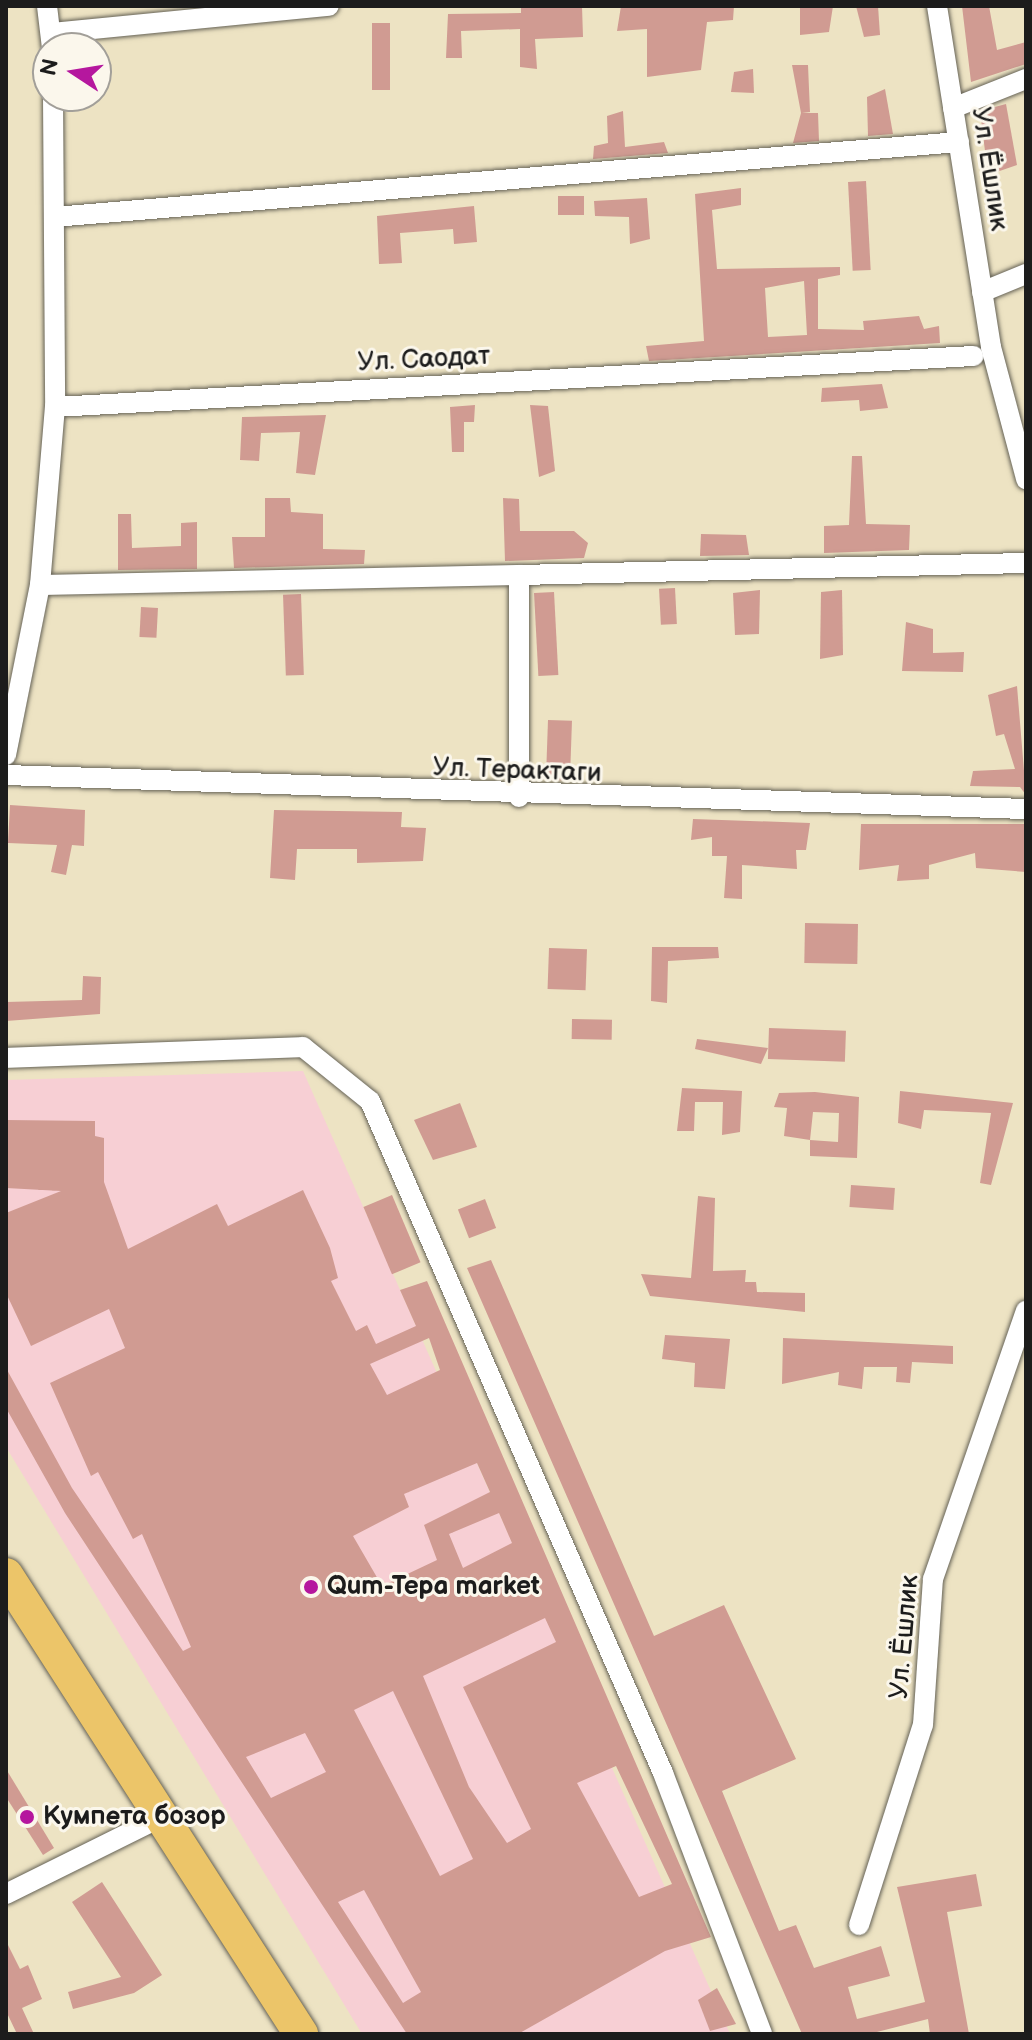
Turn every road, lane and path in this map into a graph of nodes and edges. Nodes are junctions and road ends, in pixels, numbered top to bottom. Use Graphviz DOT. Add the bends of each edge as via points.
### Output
graph roads {
  1 [pos="47,6"];
  2 [pos="329,6"];
  3 [pos="937,6"];
  4 [pos="51,32"];
  5 [pos="112,33"];
  6 [pos="1026,79"];
  7 [pos="953,108"];
  8 [pos="53,112"];
  9 [pos="959,142"];
  10 [pos="54,217"];
  11 [pos="1026,274"];
  12 [pos="982,292"];
  13 [pos="974,356"];
  14 [pos="55,407"];
  15 [pos="1022,449"];
  16 [pos="1026,479"];
  17 [pos="1026,563"];
  18 [pos="519,575"];
  19 [pos="40,585"];
  20 [pos="6,755"];
  21 [pos="6,775"];
  22 [pos="519,797"];
  23 [pos="1026,809"];
  24 [pos="6,1058"];
  25 [pos="1026,1311"];
  26 [pos="9,1585"];
  27 [pos="159,1818"];
  28 [pos="6,1894"];
  29 [pos="859,1925"];
  30 [pos="301,2034"];
  31 [pos="762,2034"];
  1 -- 4 [label="street"];
  2 -- 5 [label="street"];
  3 -- 7 [label="street, Ул. Ёшлик"];
  6 -- 7 [label="street"];
  7 -- 9 [label="street, Ул. Ёшлик"];
  8 -- 10 [label="street"];
  9 -- 10 [label="street"];
  9 -- 12 [label="street, Ул. Ёшлик"];
  10 -- 14 [label="street"];
  11 -- 12 [label="street"];
  12 -- 15 [label="street, Ул. Ёшлик"];
  13 -- 14 [label="street, Ул. Саодат"];
  14 -- 19 [label="street"];
  15 -- 16 [label="street, Ул. Ёшлик"];
  17 -- 18 [label="street"];
  18 -- 19 [label="street"];
  18 -- 22 [label="street"];
  19 -- 20 [label="street"];
  21 -- 22 [label="street, Ул. Терактаги"];
  22 -- 23 [label="street, Ул. Терактаги"];
  24 -- 31 [label="street" via="303,1047 370,1101 663,1773"];
  25 -- 29 [label="street, Ул. Ёшлик" via="933,1579 923,1725"];
  26 -- 27 [label="main road"];
  27 -- 28 [label="street"];
  27 -- 30 [label="main road"];
}
